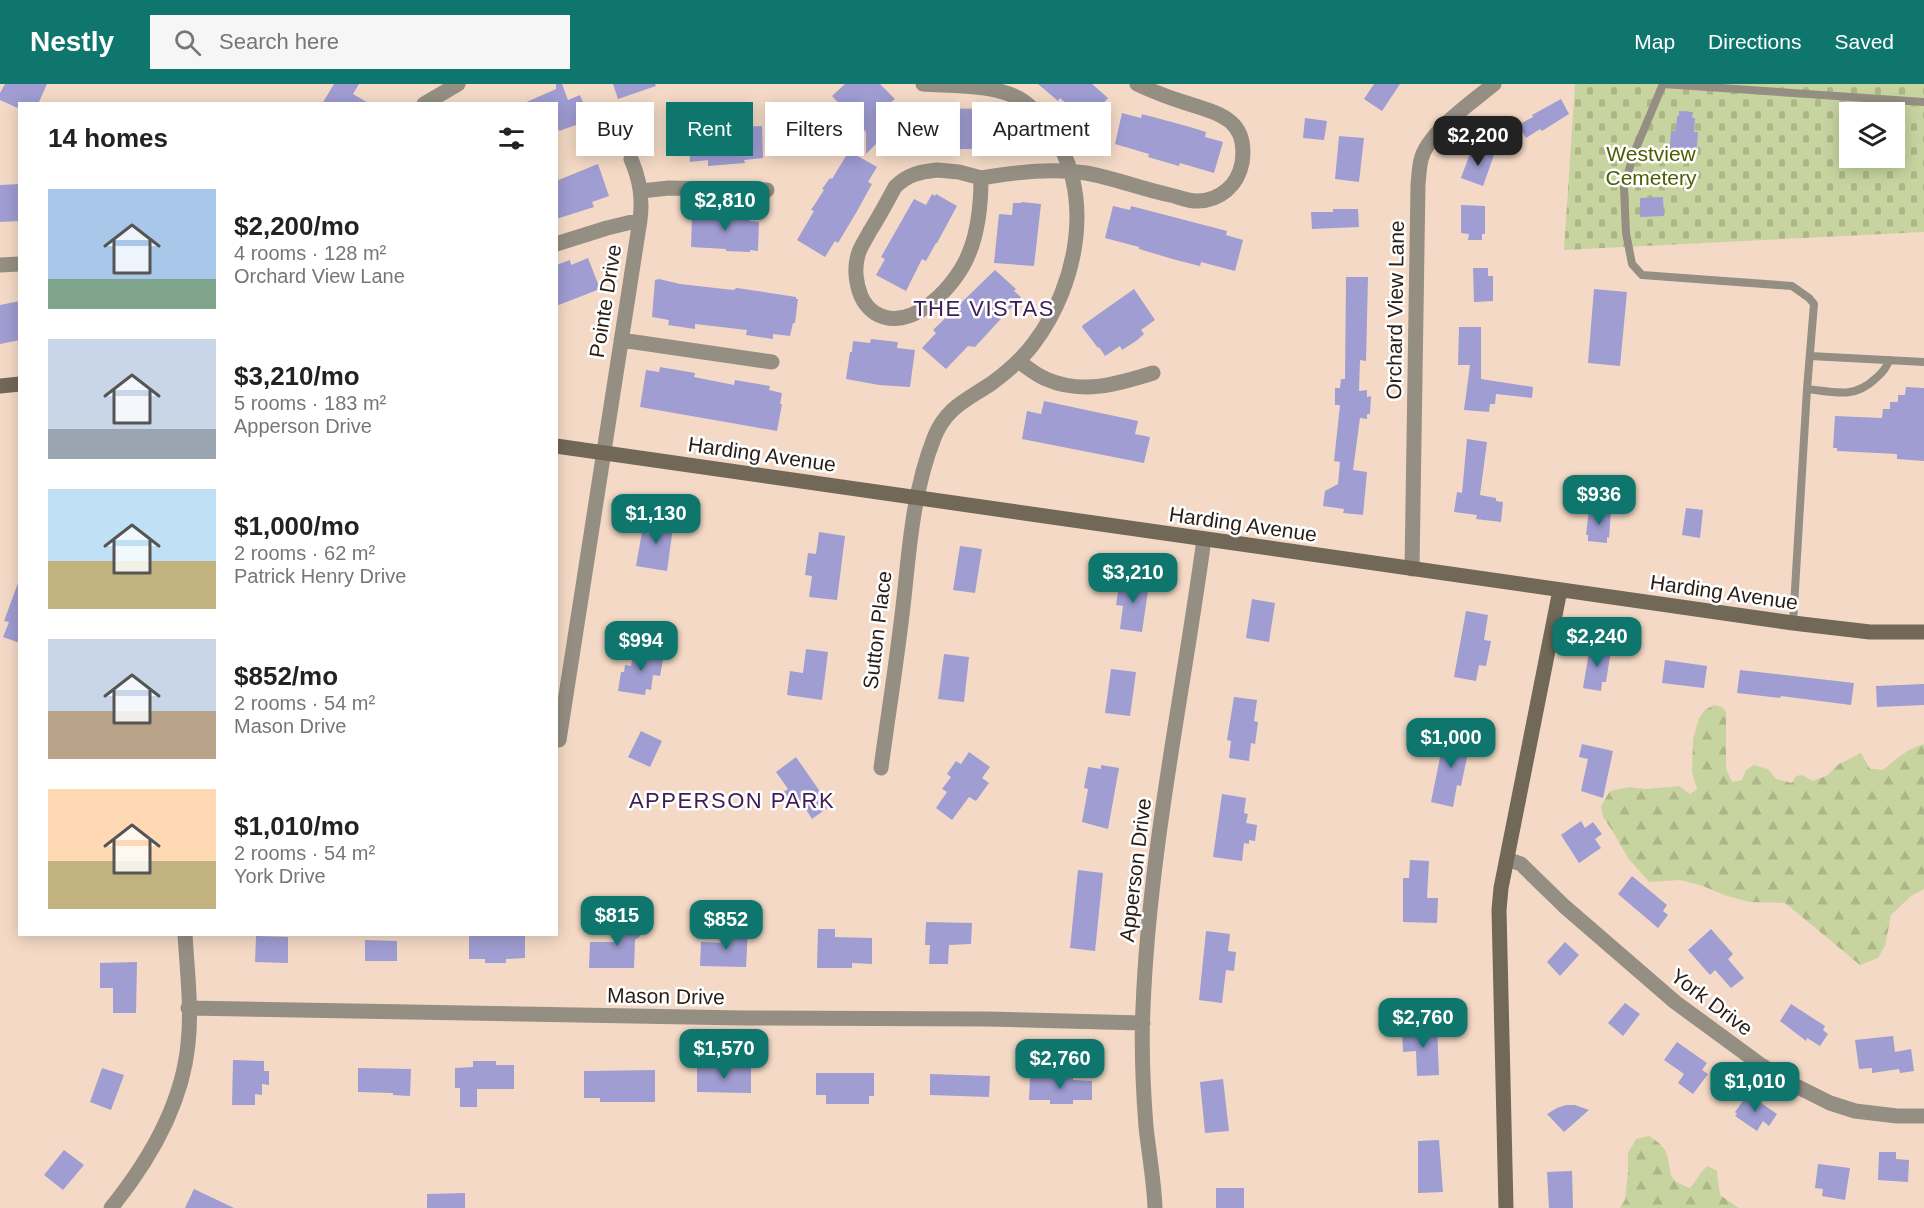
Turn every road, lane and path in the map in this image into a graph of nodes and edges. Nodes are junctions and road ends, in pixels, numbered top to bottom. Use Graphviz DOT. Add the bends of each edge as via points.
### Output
graph roads {
  1 [pos="458,84"];
  2 [pos="922,84"];
  3 [pos="1137,84"];
  4 [pos="1494,84"];
  5 [pos="427,102"];
  6 [pos="1924,102"];
  7 [pos="631,159"];
  8 [pos="1071,172"];
  9 [pos="981,178"];
  10 [pos="767,190"];
  11 [pos="641,191"];
  12 [pos="640,220"];
  13 [pos="558,243"];
  14 [pos="18,264"];
  15 [pos="0,265"];
  16 [pos="621,340"];
  17 [pos="1810,357"];
  18 [pos="1889,360"];
  19 [pos="772,362"];
  20 [pos="1018,362"];
  21 [pos="1924,362"];
  22 [pos="1153,373"];
  23 [pos="18,384"];
  24 [pos="0,386"];
  25 [pos="1807,389"];
  26 [pos="558,446"];
  27 [pos="603,451"];
  28 [pos="916,498"];
  29 [pos="1204,540"];
  30 [pos="1412,569"];
  31 [pos="1560,590"];
  32 [pos="1793,623"];
  33 [pos="1924,632"];
  34 [pos="559,740"];
  35 [pos="881,768"];
  36 [pos="1507,859"];
  37 [pos="185,936"];
  38 [pos="188,1008"];
  39 [pos="1143,1023"];
  40 [pos="1924,1116"];
  41 [pos="111,1208"];
  42 [pos="1155,1208"];
  43 [pos="1506,1208"];
  1 -- 5 [label="street"];
  2 -- 8 [label="street, Sutton Place" via="999,91 1022,100 1053,134"];
  3 -- 8 [label="street" via="1222,115 1232,123 1243,146 1241,168 1233,183 1219,196 1197,201"];
  4 -- 30 [label="street, Orchard View Lane" via="1438,132 1421,159"];
  6 -- 17 [label="lane" via="1663,84 1624,187 1632,264 1642,275 1792,286 1814,304"];
  7 -- 11 [label="street, Pointe Drive"];
  8 -- 9 [label="street" via="1032,171"];
  8 -- 20 [label="street, Sutton Place" via="1076,240 1067,283 1049,323"];
  9 -- 9 [label="street" via="974,239 966,261 944,291 925,308 903,318 885,318 872,311 856,280 857,258 895,188 917,172 950,171"];
  10 -- 11 [label="street"];
  11 -- 12 [label="street, Pointe Drive"];
  12 -- 13 [label="street"];
  12 -- 16 [label="street, Pointe Drive"];
  14 -- 15 [label="street"];
  16 -- 19 [label="street"];
  16 -- 27 [label="street, Pointe Drive"];
  17 -- 18 [label="lane"];
  17 -- 25 [label="lane"];
  18 -- 21 [label="lane"];
  18 -- 25 [label="lane" via="1862,390 1847,393"];
  20 -- 22 [label="street" via="1052,381 1085,387 1122,383"];
  20 -- 28 [label="street, Sutton Place" via="956,406 939,425"];
  23 -- 24 [label="main road"];
  25 -- 32 [label="lane"];
  26 -- 27 [label="main road, Harding Avenue"];
  27 -- 28 [label="main road, Harding Avenue"];
  27 -- 34 [label="street, Pointe Drive"];
  28 -- 29 [label="main road, Harding Avenue"];
  28 -- 35 [label="street, Sutton Place"];
  29 -- 30 [label="main road, Harding Avenue"];
  29 -- 39 [label="street, Apperson Drive" via="1156,860"];
  30 -- 31 [label="main road, Harding Avenue"];
  31 -- 32 [label="main road, Harding Avenue"];
  31 -- 36 [label="main road"];
  32 -- 33 [label="main road, Harding Avenue" via="1870,632"];
  36 -- 40 [label="street, York Drive" via="1521,864 1675,1002 1794,1085 1855,1111"];
  36 -- 43 [label="main road" via="1499,910"];
  37 -- 38 [label="street"];
  38 -- 39 [label="street, Mason Drive"];
  38 -- 41 [label="street" via="188,1044 177,1098 158,1140"];
  39 -- 42 [label="street, Apperson Drive" via="1144,1094"];
}
